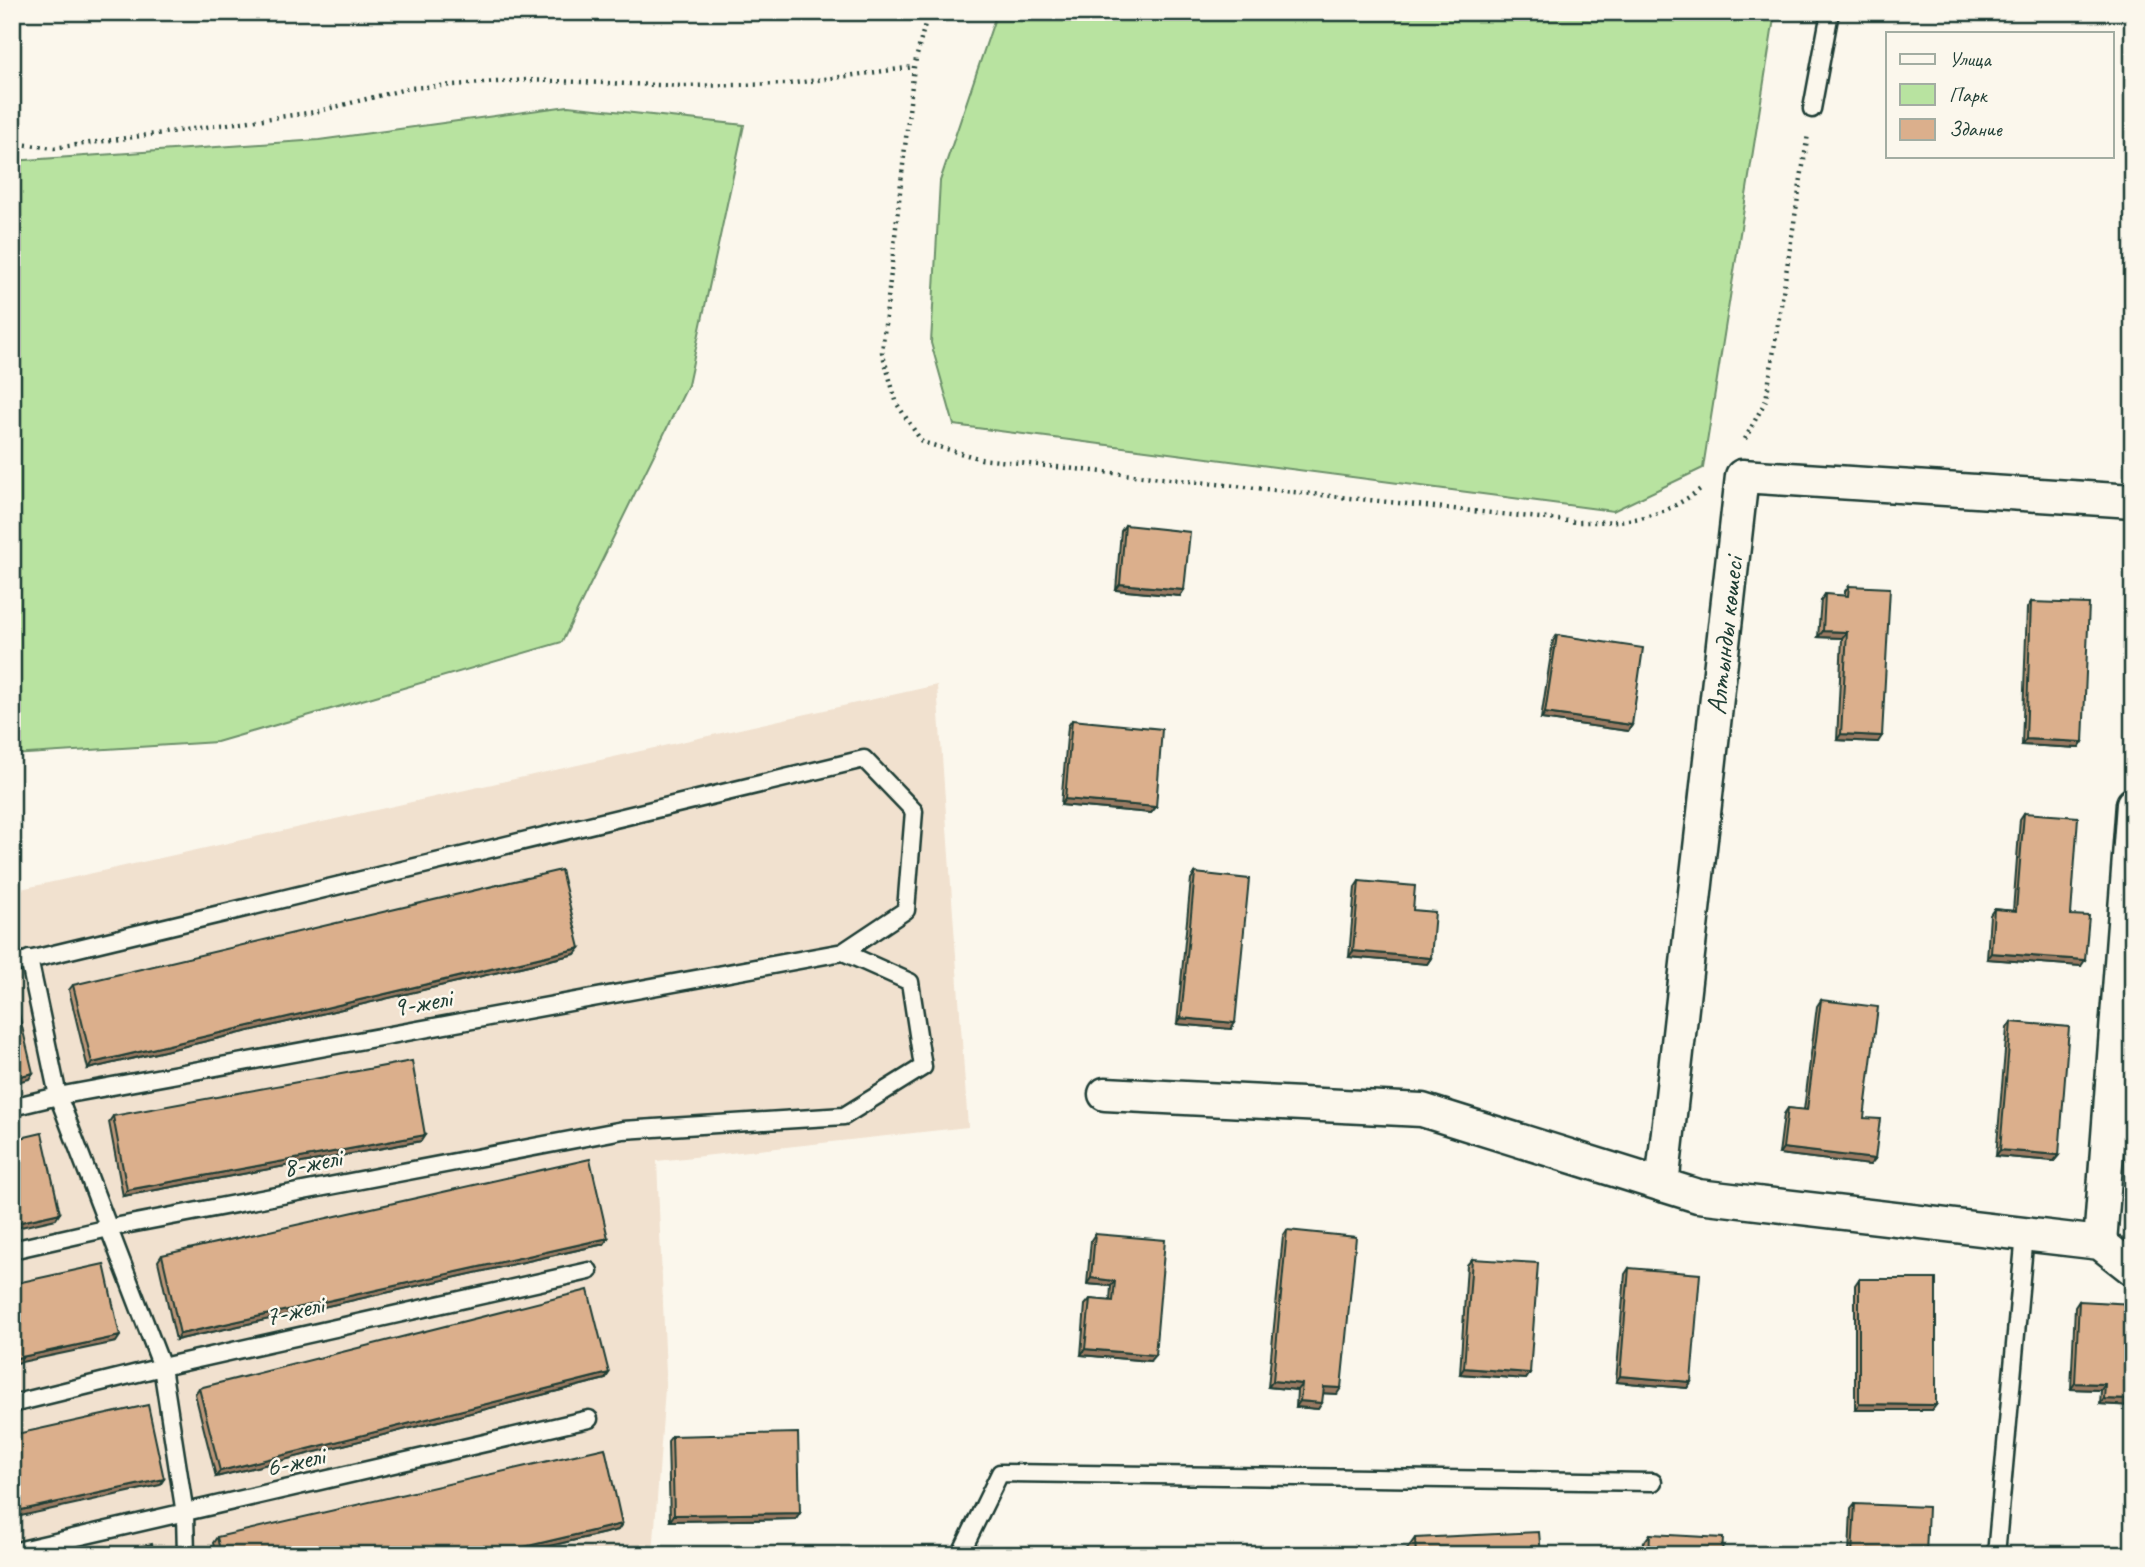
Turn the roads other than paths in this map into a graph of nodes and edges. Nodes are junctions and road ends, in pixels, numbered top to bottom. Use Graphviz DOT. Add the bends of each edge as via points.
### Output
graph roads {
  1 [pos="1830,12"];
  2 [pos="1812,109"];
  3 [pos="2133,501"];
  4 [pos="2133,804"];
  5 [pos="843,952"];
  6 [pos="29,959"];
  7 [pos="12,964"];
  8 [pos="1105,1094"];
  9 [pos="58,1096"];
  10 [pos="12,1107"];
  11 [pos="1662,1185"];
  12 [pos="109,1228"];
  13 [pos="2025,1234"];
  14 [pos="2100,1243"];
  15 [pos="12,1250"];
  16 [pos="2133,1269"];
  17 [pos="589,1271"];
  18 [pos="162,1367"];
  19 [pos="12,1404"];
  20 [pos="589,1419"];
  21 [pos="1653,1482"];
  22 [pos="185,1514"];
  23 [pos="12,1552"];
  24 [pos="186,1555"];
  25 [pos="960,1555"];
  26 [pos="1996,1555"];
  1 -- 2 [label="lane"];
  3 -- 11 [label="street, Алтынды көшесі" via="1742,476"];
  4 -- 14 [label="street"];
  5 -- 6 [label="lane" via="906,910 914,811 864,759"];
  5 -- 9 [label="lane, 9-желі"];
  5 -- 12 [label="lane, 8-желі" via="910,982 923,1067 844,1116 623,1130"];
  6 -- 7 [label="lane"];
  6 -- 9 [label="lane"];
  8 -- 11 [label="street" via="1422,1110"];
  9 -- 10 [label="lane, 9-желі"];
  9 -- 12 [label="lane"];
  11 -- 13 [label="street" via="1698,1196"];
  12 -- 15 [label="lane, 8-желі"];
  12 -- 18 [label="lane"];
  13 -- 14 [label="street"];
  13 -- 26 [label="lane"];
  14 -- 16 [label="street"];
  17 -- 18 [label="lane, 7-желі"];
  18 -- 19 [label="lane, 7-желі"];
  18 -- 22 [label="lane"];
  20 -- 22 [label="lane, 6-желі"];
  21 -- 25 [label="lane" via="1000,1474"];
  22 -- 23 [label="lane, 6-желі"];
  22 -- 24 [label="lane"];
}
